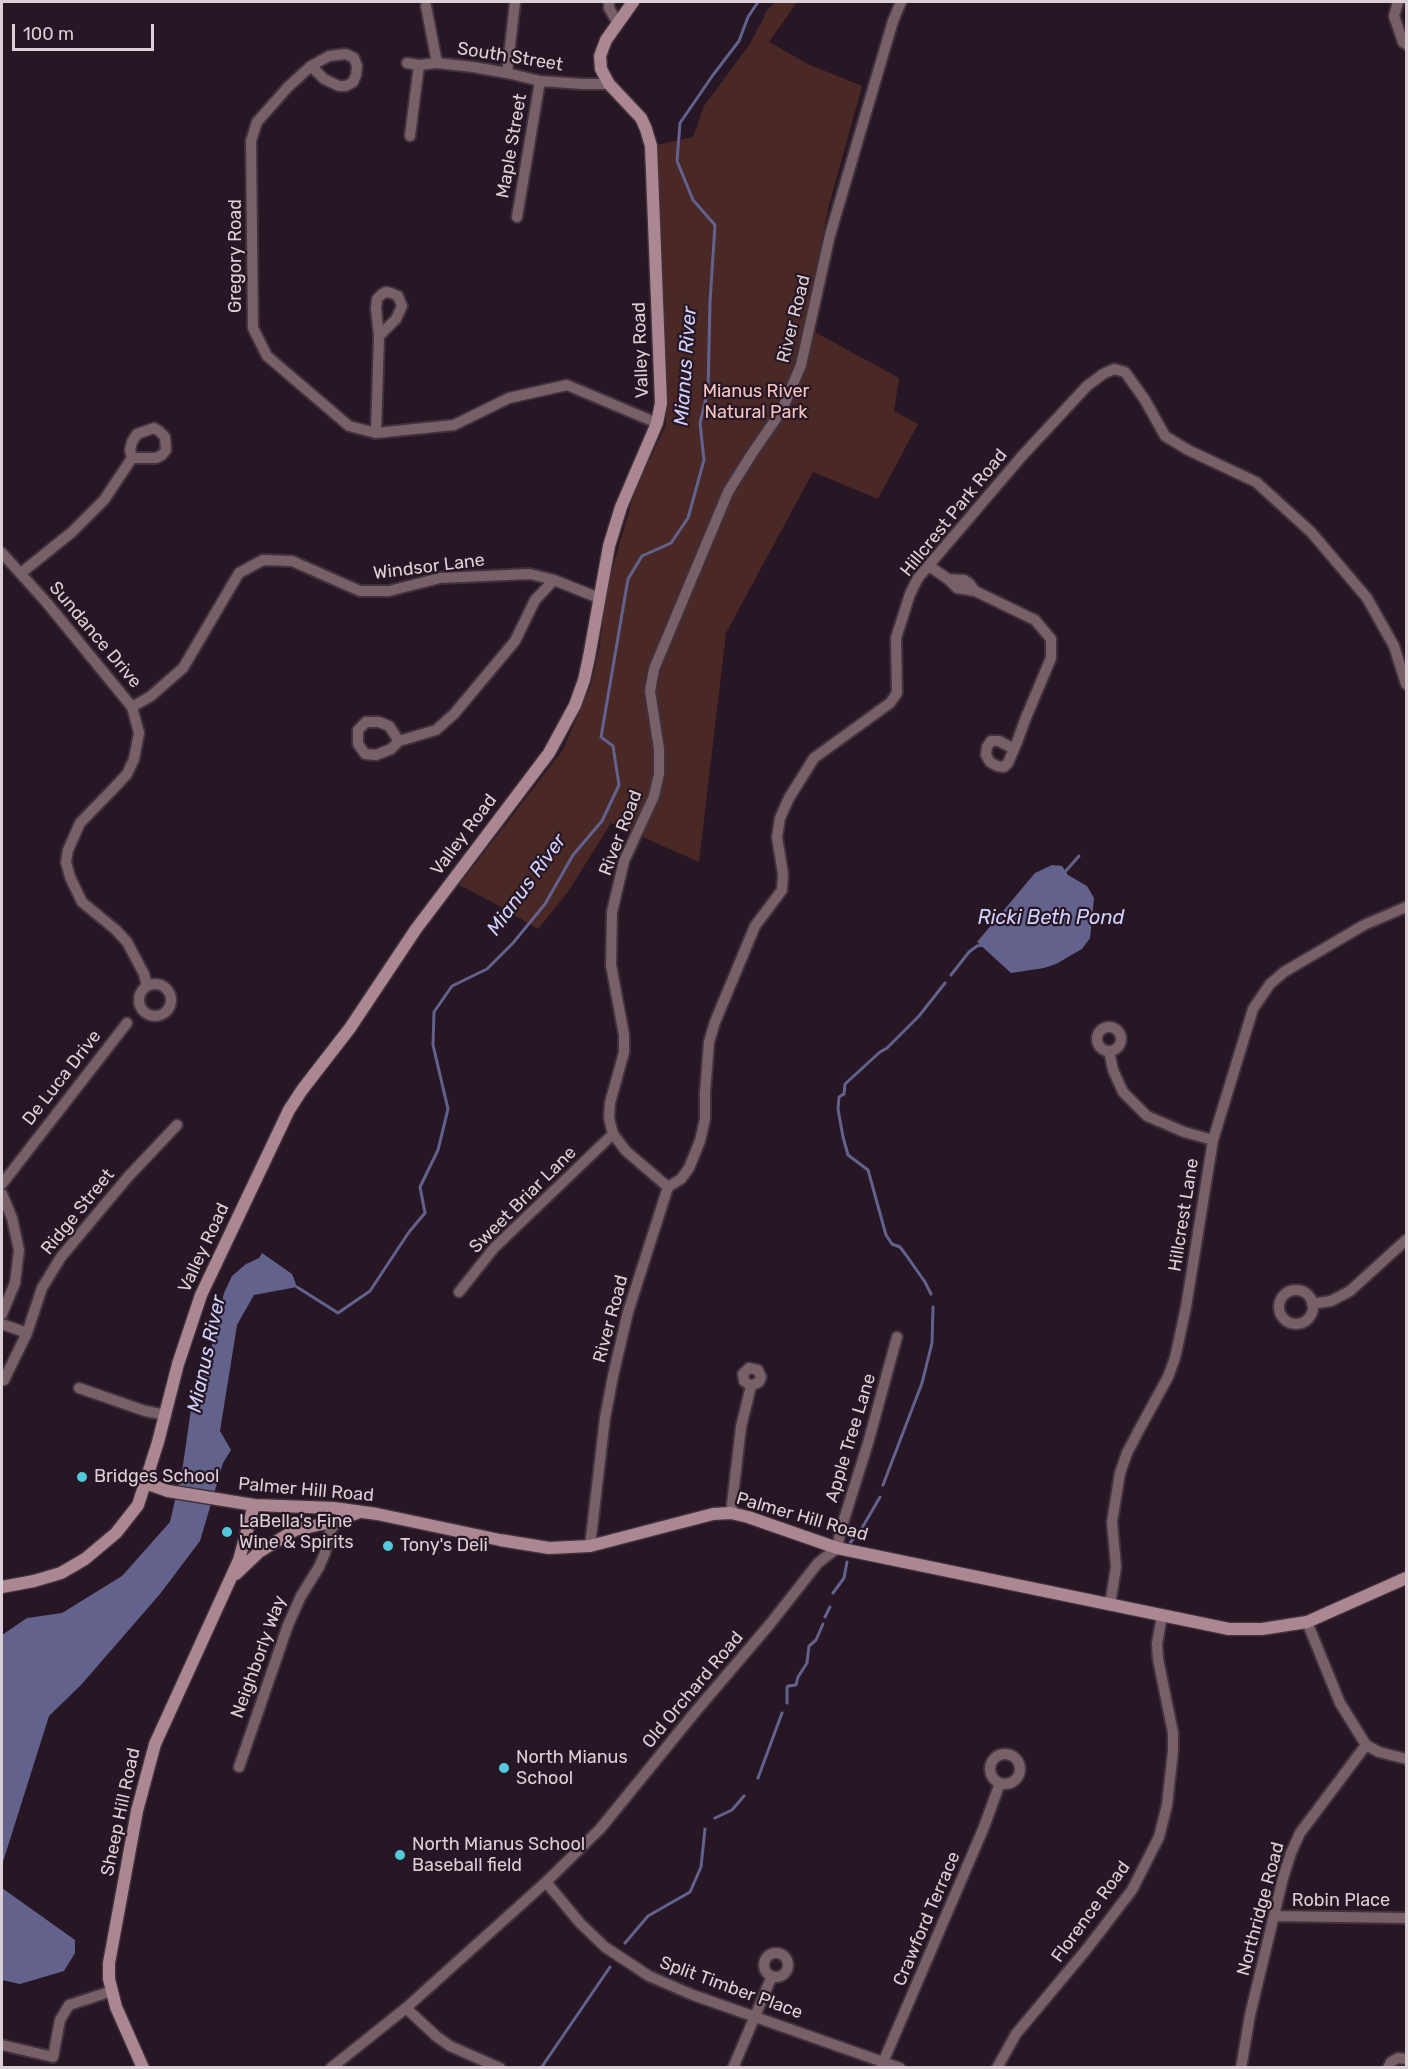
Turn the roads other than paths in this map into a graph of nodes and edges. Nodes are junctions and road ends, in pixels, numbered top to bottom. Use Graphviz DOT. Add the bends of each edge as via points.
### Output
graph roads {
  1 [pos="515,2"];
  2 [pos="609,2"];
  3 [pos="633,2"];
  4 [pos="901,2"];
  5 [pos="1398,2"];
  6 [pos="426,6"];
  7 [pos="617,22"];
  8 [pos="1407,44"];
  9 [pos="407,63"];
  10 [pos="437,63"];
  11 [pos="419,65"];
  12 [pos="310,66"];
  13 [pos="507,73"];
  14 [pos="540,81"];
  15 [pos="609,84"];
  16 [pos="410,136"];
  17 [pos="517,217"];
  18 [pos="379,336"];
  19 [pos="657,423"];
  20 [pos="376,433"];
  21 [pos="132,458"];
  22 [pos="2,553"];
  23 [pos="929,566"];
  24 [pos="21,573"];
  25 [pos="554,580"];
  26 [pos="599,598"];
  27 [pos="1407,684"];
  28 [pos="132,707"];
  29 [pos="399,741"];
  30 [pos="1014,749"];
  31 [pos="1407,907"];
  32 [pos="147,986"];
  33 [pos="127,1023"];
  34 [pos="1109,1051"];
  35 [pos="177,1125"];
  36 [pos="613,1134"];
  37 [pos="1213,1140"];
  38 [pos="2,1184"];
  39 [pos="668,1187"];
  40 [pos="2,1194"];
  41 [pos="1407,1240"];
  42 [pos="459,1292"];
  43 [pos="1312,1304"];
  44 [pos="2,1314"];
  45 [pos="2,1324"];
  46 [pos="27,1332"];
  47 [pos="897,1337"];
  48 [pos="4,1380"];
  49 [pos="751,1386"];
  50 [pos="79,1388"];
  51 [pos="166,1415"];
  52 [pos="145,1484"];
  53 [pos="254,1505"];
  54 [pos="361,1512"];
  55 [pos="731,1513"];
  56 [pos="336,1521"];
  57 [pos="590,1546"];
  58 [pos="837,1548"];
  59 [pos="230,1578"];
  60 [pos="1407,1578"];
  61 [pos="2,1587"];
  62 [pos="1110,1605"];
  63 [pos="1162,1616"];
  64 [pos="1306,1622"];
  65 [pos="1366,1745"];
  66 [pos="1407,1759"];
  67 [pos="239,1767"];
  68 [pos="1000,1783"];
  69 [pos="546,1882"];
  70 [pos="1274,1916"];
  71 [pos="1407,1918"];
  72 [pos="772,1976"];
  73 [pos="111,1991"];
  74 [pos="406,2008"];
  75 [pos="756,2016"];
  76 [pos="2,2044"];
  77 [pos="1407,2059"];
  78 [pos="51,2062"];
  79 [pos="882,2064"];
  80 [pos="143,2067"];
  81 [pos="331,2067"];
  82 [pos="500,2067"];
  83 [pos="733,2067"];
  84 [pos="900,2067"];
  85 [pos="998,2067"];
  86 [pos="1241,2067"];
  87 [pos="1388,2067"];
  1 -- 13 [label="street"];
  2 -- 7 [label="street"];
  3 -- 7 [label="street, Valley Road"];
  4 -- 36 [label="street, River Road" via="830,235 801,365 782,410 728,492 654,669 650,692 659,774 654,796 624,861 612,912 610,965 624,1035 624,1052 610,1103"];
  5 -- 8 [label="street" via="1394,16"];
  6 -- 10 [label="street"];
  7 -- 15 [label="street, Valley Road" via="600,56 601,69"];
  9 -- 11 [label="street, South Street"];
  10 -- 11 [label="street, South Street"];
  10 -- 13 [label="street, South Street"];
  11 -- 16 [label="street"];
  12 -- 20 [label="street, Gregory Road" via="257,122 251,141 253,328 267,356 349,426"];
  13 -- 14 [label="street, South Street"];
  14 -- 15 [label="street, South Street"];
  14 -- 17 [label="street, Maple Street"];
  15 -- 19 [label="street, Valley Road" via="641,118 651,146 661,377"];
  18 -- 20 [label="street"];
  19 -- 20 [label="street, Gregory Road" via="567,386 509,398 454,425"];
  19 -- 26 [label="street, Valley Road" via="621,507"];
  21 -- 24 [label="street" via="104,500"];
  22 -- 24 [label="street, Sundance Drive"];
  23 -- 27 [label="street, Hillcrest Park Road" via="1087,386 1109,370 1120,369 1146,400 1165,436 1256,482 1311,532 1367,598 1394,646"];
  23 -- 30 [label="street" via="957,588 975,591 1035,620 1051,639 1051,658"];
  23 -- 39 [label="street, Hillcrest Park Road" via="918,578 899,626 897,693 890,703 814,758 780,818 777,837 782,890 754,926 715,1022 709,1042 700,1141 689,1168"];
  24 -- 28 [label="street, Sundance Drive"];
  25 -- 26 [label="street, Windsor Lane"];
  25 -- 28 [label="street, Windsor Lane" via="530,574 440,578 388,591 360,591 292,561 262,560 239,573 183,668"];
  25 -- 29 [label="street" via="535,600 515,642 454,714 436,730"];
  26 -- 51 [label="street, Valley Road" via="584,680 549,753 416,929 289,1110 201,1294"];
  28 -- 32 [label="street, Sundance Drive" via="139,733 134,759 126,774 80,823 66,862 82,902 127,942"];
  31 -- 37 [label="street, Hillcrest Lane" via="1364,925 1270,984 1252,1009"];
  33 -- 38 [label="street, De Luca Drive"];
  34 -- 37 [label="street" via="1123,1092 1147,1116"];
  35 -- 46 [label="street, Ridge Street" via="60,1257 42,1288"];
  36 -- 39 [label="street" via="626,1151"];
  36 -- 42 [label="street, Sweet Briar Lane" via="494,1248"];
  37 -- 62 [label="street, Hillcrest Lane" via="1174,1358 1168,1377 1127,1453 1115,1497 1112,1530 1116,1567"];
  39 -- 57 [label="street, River Road" via="627,1312 613,1376"];
  40 -- 44 [label="street" via="19,1250 15,1283"];
  41 -- 43 [label="street" via="1350,1291"];
  45 -- 46 [label="street"];
  46 -- 48 [label="street, Ridge Street"];
  47 -- 58 [label="street, Apple Tree Lane"];
  49 -- 55 [label="street" via="741,1426"];
  50 -- 51 [label="street"];
  51 -- 52 [label="street, Valley Road"];
  52 -- 53 [label="street, Palmer Hill Road"];
  52 -- 61 [label="street, Valley Road" via="138,1505 116,1533 85,1559 61,1573"];
  53 -- 54 [label="street, Palmer Hill Road"];
  53 -- 59 [label="street, Sheep Hill Road"];
  54 -- 56 [label="street"];
  54 -- 57 [label="street, Palmer Hill Road" via="528,1545"];
  55 -- 57 [label="street, Palmer Hill Road" via="713,1514"];
  55 -- 58 [label="street, Palmer Hill Road"];
  56 -- 59 [label="street" via="295,1530 260,1552"];
  56 -- 67 [label="street, Neighborly Way" via="319,1567 288,1625"];
  58 -- 62 [label="street, Palmer Hill Road"];
  58 -- 69 [label="street, Old Orchard Road" via="818,1563 600,1829"];
  59 -- 73 [label="street, Sheep Hill Road" via="164,1721 142,1786 110,1949"];
  60 -- 64 [label="street, Palmer Hill Road"];
  62 -- 63 [label="street, Palmer Hill Road"];
  63 -- 64 [label="street, Palmer Hill Road" via="1241,1629"];
  63 -- 85 [label="street, Florence Road" via="1158,1659 1173,1751 1159,1837 1132,1890 1016,2034"];
  64 -- 65 [label="street" via="1340,1703"];
  65 -- 66 [label="street"];
  65 -- 70 [label="street, Northridge Road" via="1300,1833"];
  68 -- 79 [label="street, Crawford Terrace"];
  69 -- 74 [label="street, Old Orchard Road"];
  69 -- 75 [label="street, Split Timber Place" via="580,1923 633,1967 693,1995"];
  70 -- 71 [label="street, Robin Place"];
  70 -- 86 [label="street, Northridge Road"];
  72 -- 75 [label="street"];
  73 -- 78 [label="street" via="69,2005 60,2020"];
  73 -- 80 [label="street, Sheep Hill Road"];
  74 -- 81 [label="street, Old Orchard Road"];
  74 -- 82 [label="street" via="450,2046"];
  75 -- 79 [label="street, Split Timber Place"];
  75 -- 83 [label="street"];
  76 -- 78 [label="street"];
  77 -- 87 [label="street" via="1398,2058"];
  79 -- 84 [label="street, Split Timber Place"];
}
